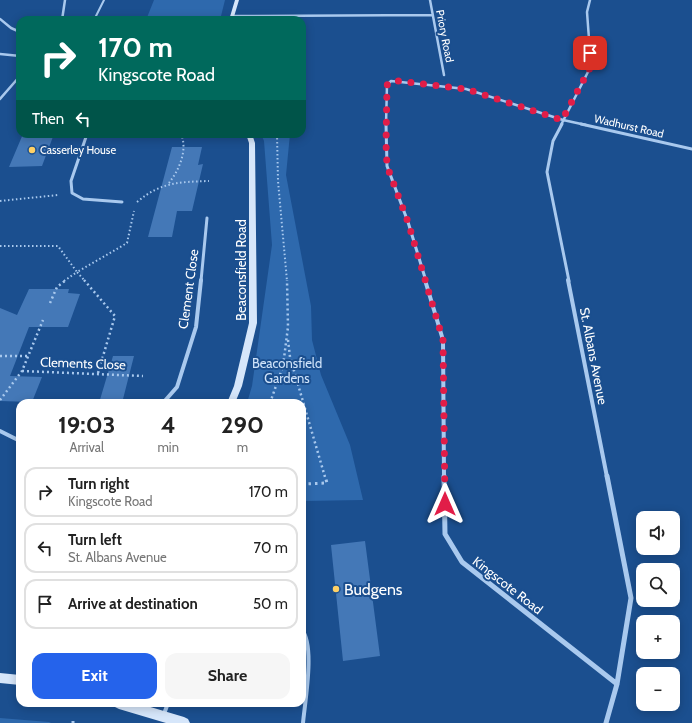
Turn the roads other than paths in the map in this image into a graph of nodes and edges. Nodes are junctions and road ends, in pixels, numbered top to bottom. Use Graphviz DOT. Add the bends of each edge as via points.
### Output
graph roads {
  1 [pos="65,0"];
  2 [pos="104,0"];
  3 [pos="237,0"];
  4 [pos="430,0"];
  5 [pos="590,0"];
  6 [pos="432,15"];
  7 [pos="63,16"];
  8 [pos="96,16"];
  9 [pos="233,16"];
  10 [pos="306,17"];
  11 [pos="0,19"];
  12 [pos="16,30"];
  13 [pos="0,54"];
  14 [pos="16,56"];
  15 [pos="444,75"];
  16 [pos="16,81"];
  17 [pos="0,99"];
  18 [pos="562,120"];
  19 [pos="86,138"];
  20 [pos="250,138"];
  21 [pos="692,149"];
  22 [pos="122,202"];
  23 [pos="207,218"];
  24 [pos="167,399"];
  25 [pos="233,399"];
  26 [pos="0,431"];
  27 [pos="16,439"];
  28 [pos="306,636"];
  29 [pos="0,678"];
  30 [pos="16,680"];
  31 [pos="618,684"];
  32 [pos="306,686"];
  33 [pos="133,707"];
  34 [pos="166,707"];
  35 [pos="304,707"];
  36 [pos="163,716"];
  37 [pos="184,723"];
  38 [pos="303,723"];
  39 [pos="606,723"];
  1 -- 7 [label="street"];
  2 -- 8 [label="lane"];
  3 -- 9 [label="main road"];
  4 -- 6 [label="street, Priory Road"];
  5 -- 18 [label="street, St. Albans Avenue" via="587,12 591,66"];
  6 -- 10 [label="street"];
  6 -- 15 [label="street, Priory Road"];
  11 -- 12 [label="street"];
  13 -- 14 [label="street"];
  16 -- 17 [label="street"];
  18 -- 21 [label="street, Wadhurst Road"];
  18 -- 31 [label="street, St. Albans Avenue" via="552,142 547,172 631,598"];
  18 -- 31 [label="street, Kingscote Road" via="466,89 391,81 387,85 387,166 408,222 443,340 445,534 462,562"];
  19 -- 22 [label="street" via="71,181 72,193 83,199"];
  20 -- 25 [label="main road, Beaconsfield Road" via="254,322"];
  23 -- 24 [label="street, Clement Close" via="196,328 177,387"];
  26 -- 27 [label="street"];
  28 -- 32 [label="lane" via="309,650"];
  29 -- 30 [label="main road"];
  31 -- 39 [label="street, St. Albans Avenue"];
  33 -- 36 [label="main road"];
  34 -- 36 [label="lane"];
  35 -- 38 [label="lane"];
  36 -- 37 [label="main road"];
}
